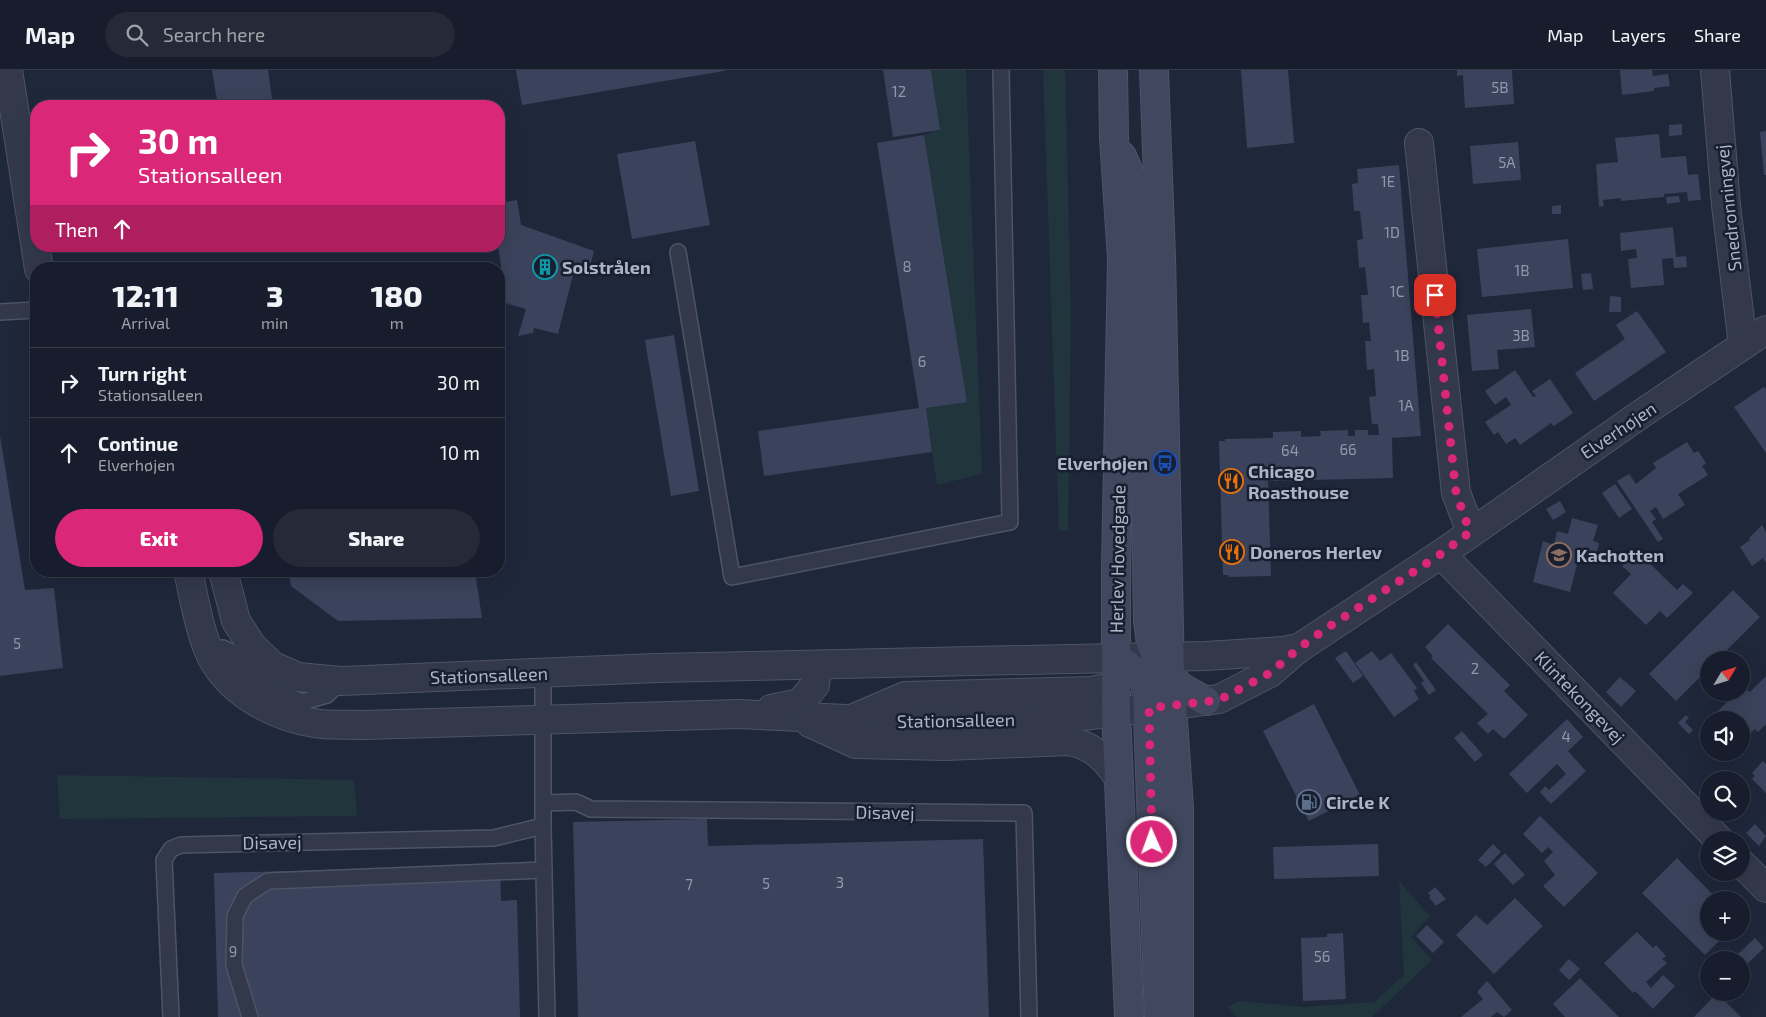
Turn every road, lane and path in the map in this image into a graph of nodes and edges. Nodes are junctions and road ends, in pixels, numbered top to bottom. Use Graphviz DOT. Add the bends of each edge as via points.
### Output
graph roads {
  1 [pos="8,70"];
  2 [pos="1001,70"];
  3 [pos="1113,70"];
  4 [pos="1154,70"];
  5 [pos="1714,70"];
  6 [pos="1114,138"];
  7 [pos="1420,143"];
  8 [pos="30,211"];
  9 [pos="678,252"];
  10 [pos="30,310"];
  11 [pos="0,312"];
  12 [pos="1766,330"];
  13 [pos="1743,345"];
  14 [pos="1470,532"];
  15 [pos="1441,554"];
  16 [pos="190,577"];
  17 [pos="225,577"];
  18 [pos="1291,649"];
  19 [pos="208,650"];
  20 [pos="817,665"];
  21 [pos="543,673"];
  22 [pos="1149,674"];
  23 [pos="341,681"];
  24 [pos="1116,711"];
  25 [pos="738,714"];
  26 [pos="794,717"];
  27 [pos="850,719"];
  28 [pos="544,720"];
  29 [pos="1118,777"];
  30 [pos="544,803"];
  31 [pos="543,826"];
  32 [pos="1710,831"];
  33 [pos="544,870"];
  34 [pos="1750,872"];
  35 [pos="1766,888"];
  36 [pos="171,1017"];
  37 [pos="250,1017"];
  38 [pos="547,1017"];
  39 [pos="1029,1017"];
  40 [pos="1129,1017"];
  41 [pos="1159,1017"];
  42 [pos="1179,1017"];
  1 -- 8 [label="street"];
  2 -- 9 [label="lane" via="1010,522 732,577"];
  3 -- 6 [label="main road, Herlev Hovedgade"];
  4 -- 22 [label="main road, Herlev Hovedgade" via="1169,624"];
  5 -- 13 [label="street, Snedronningvej"];
  6 -- 22 [label="main road, Herlev Hovedgade"];
  6 -- 22 [label="main road" via="1140,198"];
  7 -- 14 [label="street" via="1456,493"];
  10 -- 11 [label="lane"];
  12 -- 13 [label="street, Elverhøjen"];
  13 -- 14 [label="street, Elverhøjen"];
  14 -- 15 [label="street, Elverhøjen"];
  15 -- 18 [label="street, Elverhøjen"];
  15 -- 32 [label="street, Klintekongevej"];
  16 -- 19 [label="street, Stationsalleen"];
  17 -- 23 [label="street, Stationsalleen" via="236,621 252,646 273,666 298,677"];
  18 -- 22 [label="street" via="1243,665"];
  18 -- 22 [label="street, Elverhøjen" via="1270,673 1219,700 1206,701"];
  19 -- 23 [label="lane" via="223,648 233,653 255,679 302,702 327,695"];
  19 -- 28 [label="street, Stationsalleen" via="234,686 258,704 286,717 316,723 372,724"];
  20 -- 21 [label="street, Stationsalleen"];
  20 -- 22 [label="street, Stationsalleen"];
  20 -- 25 [label="street, Stationsalleen" via="815,685 800,704"];
  21 -- 23 [label="street, Stationsalleen"];
  21 -- 28 [label="lane"];
  22 -- 24 [label="main road, Herlev Hovedgade"];
  22 -- 27 [label="street" via="1091,691 905,696"];
  22 -- 41 [label="main road"];
  22 -- 42 [label="main road, Herlev Hovedgade" via="1179,821"];
  24 -- 27 [label="street, Stationsalleen" via="1082,716 930,723"];
  24 -- 29 [label="main road, Herlev Hovedgade"];
  25 -- 26 [label="street, Stationsalleen"];
  25 -- 28 [label="street, Stationsalleen"];
  26 -- 27 [label="street, Stationsalleen"];
  26 -- 29 [label="street" via="856,744 946,746 1059,741 1082,744 1104,758"];
  28 -- 30 [label="lane"];
  29 -- 40 [label="main road, Herlev Hovedgade"];
  30 -- 31 [label="lane"];
  30 -- 39 [label="lane, Disavej" via="576,802 590,809 1024,813"];
  31 -- 33 [label="lane"];
  31 -- 36 [label="lane, Disavej" via="494,838 181,844 170,849 164,860"];
  33 -- 37 [label="lane" via="268,881 245,896 235,916 234,965"];
  33 -- 38 [label="lane"];
  34 -- 35 [label="street"];
}
